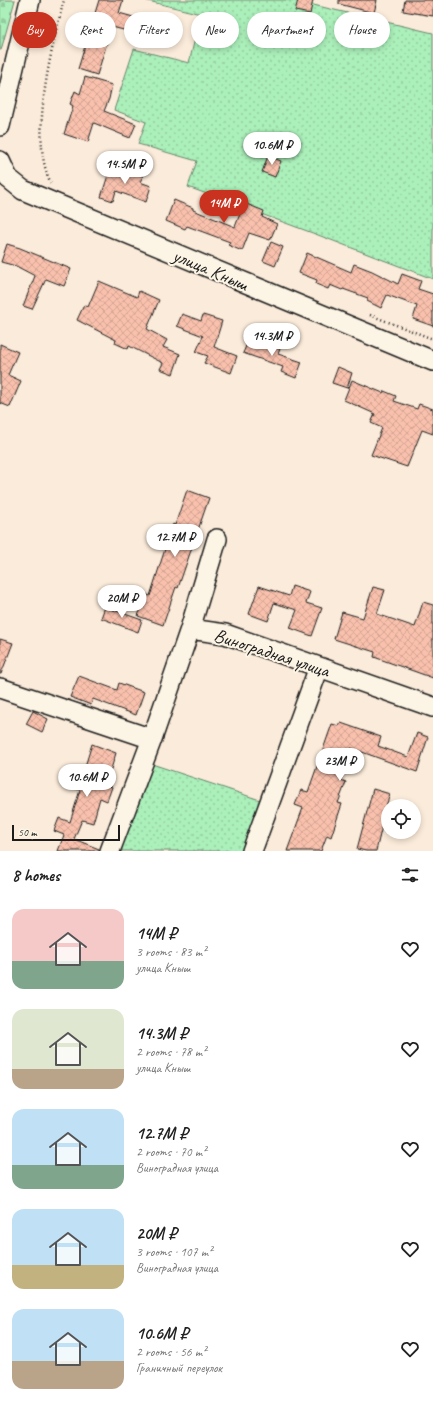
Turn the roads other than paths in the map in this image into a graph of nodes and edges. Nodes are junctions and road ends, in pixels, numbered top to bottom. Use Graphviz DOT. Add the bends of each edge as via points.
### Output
graph roads {
  1 [pos="30,0"];
  2 [pos="0,126"];
  3 [pos="0,163"];
  4 [pos="433,361"];
  5 [pos="217,539"];
  6 [pos="190,629"];
  7 [pos="319,667"];
  8 [pos="0,688"];
  9 [pos="433,706"];
  10 [pos="152,739"];
  11 [pos="110,851"];
  12 [pos="252,851"];
  1 -- 2 [label="street"];
  3 -- 4 [label="street, улица Кныш" via="8,178 23,190"];
  5 -- 6 [label="street"];
  6 -- 7 [label="street, Виноградная улица" via="225,634"];
  6 -- 10 [label="street, Виноградная улица"];
  7 -- 9 [label="street, Виноградная улица"];
  7 -- 12 [label="street"];
  8 -- 10 [label="street"];
  10 -- 11 [label="street, Виноградная улица"];
}
